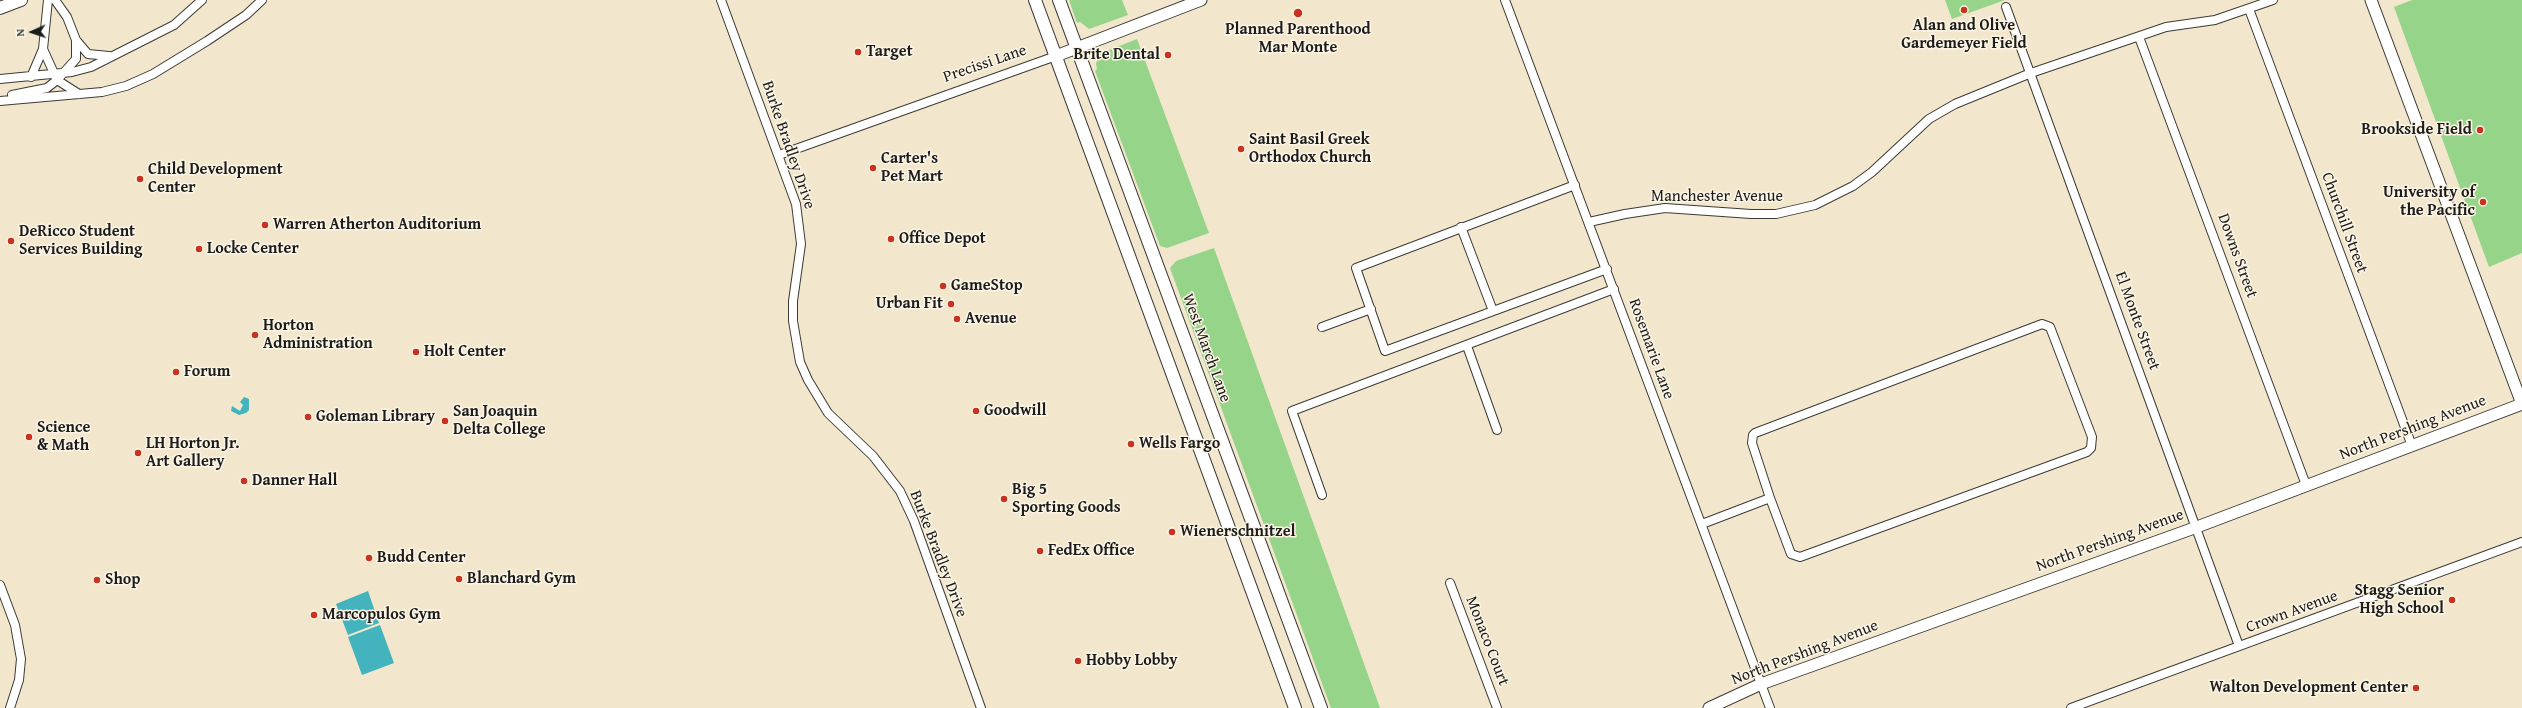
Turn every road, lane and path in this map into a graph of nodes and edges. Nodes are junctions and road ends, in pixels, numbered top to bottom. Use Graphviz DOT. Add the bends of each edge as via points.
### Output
graph roads {
  1 [pos="21,0"];
  2 [pos="48,0"];
  3 [pos="55,0"];
  4 [pos="202,0"];
  5 [pos="262,0"];
  6 [pos="721,0"];
  7 [pos="1035,0"];
  8 [pos="1059,0"];
  9 [pos="1201,0"];
  10 [pos="1505,0"];
  11 [pos="2273,0"];
  12 [pos="2371,0"];
  13 [pos="2006,7"];
  14 [pos="0,8"];
  15 [pos="2249,9"];
  16 [pos="2140,37"];
  17 [pos="76,40"];
  18 [pos="1077,48"];
  19 [pos="43,49"];
  20 [pos="109,56"];
  21 [pos="1056,56"];
  22 [pos="64,73"];
  23 [pos="2031,73"];
  24 [pos="30,77"];
  25 [pos="55,77"];
  26 [pos="0,80"];
  27 [pos="79,94"];
  28 [pos="1,101"];
  29 [pos="779,155"];
  30 [pos="1575,185"];
  31 [pos="1589,222"];
  32 [pos="1461,227"];
  33 [pos="1607,269"];
  34 [pos="1614,288"];
  35 [pos="1371,309"];
  36 [pos="1493,311"];
  37 [pos="1322,327"];
  38 [pos="1467,346"];
  39 [pos="2522,404"];
  40 [pos="1497,430"];
  41 [pos="2412,446"];
  42 [pos="2306,485"];
  43 [pos="1322,495"];
  44 [pos="1770,498"];
  45 [pos="1702,524"];
  46 [pos="2197,527"];
  47 [pos="2522,542"];
  48 [pos="1450,583"];
  49 [pos="0,585"];
  50 [pos="2239,646"];
  51 [pos="1761,684"];
  52 [pos="10,708"];
  53 [pos="981,708"];
  54 [pos="1295,708"];
  55 [pos="1321,708"];
  56 [pos="1497,708"];
  57 [pos="1708,708"];
  58 [pos="1770,708"];
  59 [pos="2071,708"];
  1 -- 14 [label="main road"];
  2 -- 19 [label="street"];
  3 -- 17 [label="street" via="67,17"];
  4 -- 20 [label="street" via="174,25"];
  5 -- 27 [label="street" via="237,21 140,81 113,90"];
  6 -- 29 [label="street, Burke Bradley Drive"];
  7 -- 21 [label="main road"];
  8 -- 18 [label="main road, West March Lane"];
  9 -- 18 [label="main road, Precissi Lane"];
  10 -- 30 [label="street, Rosemarie Lane"];
  11 -- 15 [label="street, Manchester Avenue"];
  12 -- 39 [label="main road"];
  13 -- 23 [label="street, El Monte Street"];
  15 -- 16 [label="street, Manchester Avenue" via="2215,20 2179,24"];
  15 -- 41 [label="street, Churchill Street"];
  16 -- 23 [label="street, Manchester Avenue"];
  16 -- 42 [label="street, Downs Street"];
  17 -- 20 [label="street" via="88,54"];
  17 -- 22 [label="street" via="76,59"];
  18 -- 21 [label="main road, Precissi Lane"];
  18 -- 55 [label="main road, West March Lane"];
  19 -- 24 [label="street"];
  19 -- 25 [label="street"];
  20 -- 22 [label="street" via="90,66"];
  21 -- 29 [label="street, Precissi Lane"];
  21 -- 54 [label="main road"];
  22 -- 25 [label="street"];
  23 -- 31 [label="street, Manchester Avenue" via="1976,94 1942,112 1912,133 1872,172 1853,186 1815,205 1776,214 1665,208"];
  23 -- 46 [label="street, El Monte Street"];
  24 -- 25 [label="street"];
  24 -- 26 [label="street"];
  25 -- 27 [label="street"];
  25 -- 28 [label="street" via="47,88 12,95"];
  27 -- 28 [label="street"];
  29 -- 53 [label="street, Burke Bradley Drive" via="800,223 800,256 793,301 793,321 800,362 814,392 828,413 873,456 900,491 914,521"];
  30 -- 31 [label="street, Rosemarie Lane"];
  30 -- 32 [label="street"];
  31 -- 33 [label="street, Rosemarie Lane"];
  32 -- 35 [label="street" via="1356,268"];
  32 -- 36 [label="street"];
  33 -- 34 [label="street, Rosemarie Lane"];
  33 -- 36 [label="street"];
  34 -- 38 [label="street"];
  34 -- 45 [label="street, Rosemarie Lane"];
  35 -- 36 [label="street" via="1385,351"];
  35 -- 37 [label="street"];
  38 -- 40 [label="street"];
  38 -- 43 [label="street" via="1292,411"];
  39 -- 41 [label="main road, North Pershing Avenue"];
  41 -- 42 [label="main road, North Pershing Avenue"];
  42 -- 46 [label="main road, North Pershing Avenue"];
  44 -- 44 [label="street" via="1791,554 1800,557 2087,452 2091,448 2092,437 2050,327 2042,324 1755,433 1752,443"];
  44 -- 45 [label="street"];
  45 -- 51 [label="street, Rosemarie Lane"];
  46 -- 50 [label="street, El Monte Street"];
  46 -- 51 [label="main road, North Pershing Avenue"];
  47 -- 50 [label="street, Crown Avenue"];
  48 -- 56 [label="street, Monaco Court"];
  49 -- 52 [label="street" via="16,625 21,659 20,680"];
  50 -- 59 [label="street, Crown Avenue"];
  51 -- 57 [label="main road, North Pershing Avenue"];
  51 -- 58 [label="street, Rosemarie Lane"];
}
